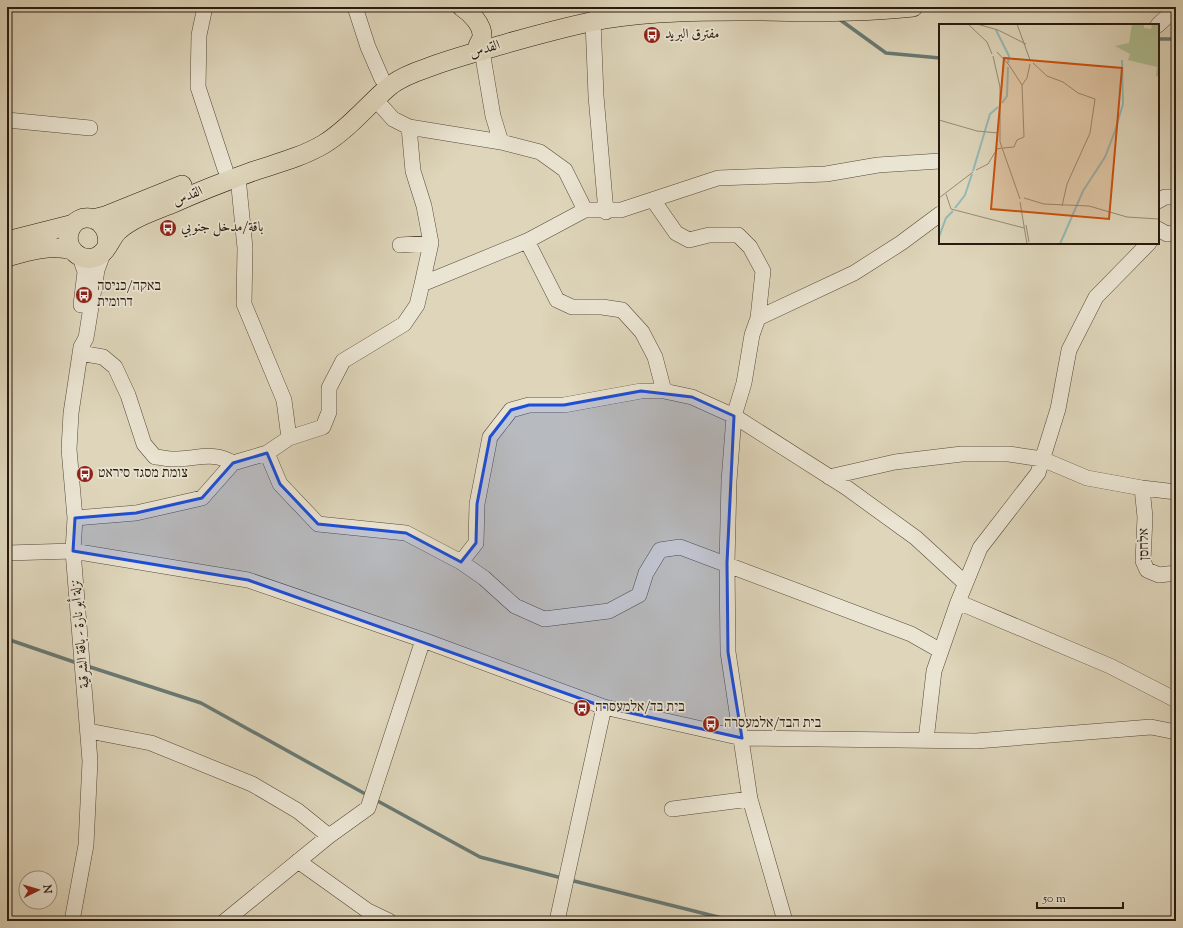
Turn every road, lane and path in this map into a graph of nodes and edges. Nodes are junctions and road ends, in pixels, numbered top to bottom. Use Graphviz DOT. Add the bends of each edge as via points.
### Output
graph roads {
  1 [pos="205,7"];
  2 [pos="356,7"];
  3 [pos="462,7"];
  4 [pos="913,7"];
  5 [pos="1176,8"];
  6 [pos="597,13"];
  7 [pos="1159,24"];
  8 [pos="482,45"];
  9 [pos="382,79"];
  10 [pos="376,100"];
  11 [pos="7,120"];
  12 [pos="408,127"];
  13 [pos="90,128"];
  14 [pos="501,142"];
  15 [pos="939,161"];
  16 [pos="232,173"];
  17 [pos="1176,197"];
  18 [pos="653,200"];
  19 [pos="1159,201"];
  20 [pos="585,210"];
  21 [pos="606,212"];
  22 [pos="939,215"];
  23 [pos="93,219"];
  24 [pos="74,224"];
  25 [pos="1159,230"];
  26 [pos="1176,233"];
  27 [pos="527,241"];
  28 [pos="7,242"];
  29 [pos="431,243"];
  30 [pos="1148,244"];
  31 [pos="400,245"];
  32 [pos="106,248"];
  33 [pos="76,254"];
  34 [pos="7,257"];
  35 [pos="422,284"];
  36 [pos="758,318"];
  37 [pos="81,350"];
  38 [pos="664,391"];
  39 [pos="734,416"];
  40 [pos="289,438"];
  41 [pos="267,453"];
  42 [pos="1042,458"];
  43 [pos="233,463"];
  44 [pos="830,477"];
  45 [pos="1142,488"];
  46 [pos="1176,492"];
  47 [pos="75,518"];
  48 [pos="74,551"];
  49 [pos="7,553"];
  50 [pos="461,562"];
  51 [pos="727,563"];
  52 [pos="1176,573"];
  53 [pos="965,583"];
  54 [pos="958,602"];
  55 [pos="423,640"];
  56 [pos="941,651"];
  57 [pos="1176,700"];
  58 [pos="604,707"];
  59 [pos="89,731"];
  60 [pos="1176,732"];
  61 [pos="742,738"];
  62 [pos="926,740"];
  63 [pos="750,799"];
  64 [pos="672,809"];
  65 [pos="329,836"];
  66 [pos="298,861"];
  67 [pos="72,921"];
  68 [pos="225,921"];
  69 [pos="389,921"];
  70 [pos="557,921"];
  71 [pos="785,921"];
  1 -- 16 [label="street" via="199,35 198,87"];
  2 -- 9 [label="street" via="368,47"];
  3 -- 8 [label="main road" via="480,27"];
  4 -- 6 [label="main road, القدس" via="851,12 732,10"];
  5 -- 7 [label="street"];
  6 -- 8 [label="main road, القدس"];
  6 -- 21 [label="street" via="596,96"];
  8 -- 9 [label="main road, القدس" via="407,63"];
  8 -- 10 [label="main road, القدس" via="410,74 391,86"];
  8 -- 14 [label="street" via="493,116"];
  9 -- 16 [label="main road, القدس" via="337,120 306,140"];
  10 -- 12 [label="street" via="393,119"];
  10 -- 16 [label="main road, القدس" via="341,132 312,150"];
  11 -- 13 [label="street"];
  12 -- 14 [label="street"];
  12 -- 29 [label="street" via="413,171 424,206"];
  14 -- 20 [label="street" via="540,152 565,170"];
  15 -- 18 [label="street" via="878,165 826,174 718,178"];
  16 -- 23 [label="main road, القدس"];
  16 -- 32 [label="main road, القدس" via="138,218 117,232"];
  16 -- 40 [label="street" via="245,248 244,304 284,400"];
  17 -- 19 [label="street" via="1165,197"];
  18 -- 21 [label="street"];
  18 -- 36 [label="street" via="676,233 689,240 738,235 750,247 763,271"];
  20 -- 21 [label="street"];
  20 -- 27 [label="street"];
  22 -- 36 [label="street" via="854,273"];
  23 -- 24 [label="main road" via="84,219"];
  23 -- 32 [label="main road" via="105,226 109,238"];
  24 -- 28 [label="main road"];
  24 -- 33 [label="main road" via="68,237"];
  25 -- 26 [label="street" via="1167,234"];
  27 -- 35 [label="street"];
  27 -- 38 [label="street" via="556,300 572,307 622,310 642,332 655,357"];
  29 -- 31 [label="street"];
  29 -- 35 [label="street"];
  30 -- 42 [label="street" via="1096,297 1069,350 1058,409"];
  32 -- 33 [label="main road" via="93,258"];
  32 -- 37 [label="street, نزلة أبو نارة - باقة الشرقية" via="97,270 86,338"];
  33 -- 34 [label="main road" via="64,248 42,249"];
  33 -- 37 [label="street, نزلة أبو نارة - باقة الشرقية" via="85,272 78,337"];
  35 -- 40 [label="street" via="417,305 404,324 343,361 329,388 329,412 323,427"];
  36 -- 39 [label="street"];
  37 -- 43 [label="street" via="103,357 115,367 128,395 144,444 156,457 172,459 203,455 224,457"];
  37 -- 47 [label="street, نزلة أبو نارة - باقة الشرقية" via="71,413 69,449"];
  38 -- 39 [label="street" via="692,397"];
  38 -- 50 [label="street" via="641,391 564,405 529,405 511,410 490,437 477,504 476,543"];
  39 -- 44 [label="street"];
  39 -- 51 [label="street"];
  40 -- 41 [label="street"];
  41 -- 43 [label="street"];
  41 -- 50 [label="street" via="280,484 318,524 406,533"];
  42 -- 44 [label="street" via="1010,454 962,454 895,462"];
  42 -- 45 [label="street" via="1087,478"];
  42 -- 53 [label="street" via="1038,473 980,548"];
  43 -- 47 [label="street" via="202,498 136,513"];
  44 -- 53 [label="street" via="916,538"];
  45 -- 46 [label="street"];
  45 -- 52 [label="street, אלחסן" via="1145,517 1143,561 1147,570 1159,575"];
  47 -- 48 [label="street, نزلة أبو نارة - باقة الشرقية"];
  48 -- 49 [label="street"];
  48 -- 55 [label="street" via="248,580"];
  48 -- 59 [label="street, نزلة أبو نارة - باقة الشرقية"];
  50 -- 51 [label="street" via="484,578 515,606 544,619 609,611 639,595 646,574 660,550 680,546"];
  51 -- 56 [label="street" via="912,634"];
  51 -- 61 [label="street" via="728,652"];
  53 -- 54 [label="street"];
  54 -- 56 [label="street"];
  54 -- 57 [label="street" via="1110,666"];
  55 -- 58 [label="street"];
  55 -- 65 [label="street" via="368,808"];
  56 -- 62 [label="street" via="934,671"];
  58 -- 61 [label="street"];
  58 -- 70 [label="street"];
  59 -- 65 [label="street" via="152,743 252,784 298,811"];
  59 -- 67 [label="street, نزلة أبو نارة - باقة الشرقية" via="86,845"];
  60 -- 62 [label="street" via="1151,727 976,741"];
  61 -- 62 [label="street"];
  61 -- 63 [label="street"];
  63 -- 64 [label="street"];
  63 -- 71 [label="street"];
  65 -- 66 [label="street"];
  66 -- 68 [label="street"];
  66 -- 69 [label="street" via="368,911"];
}
